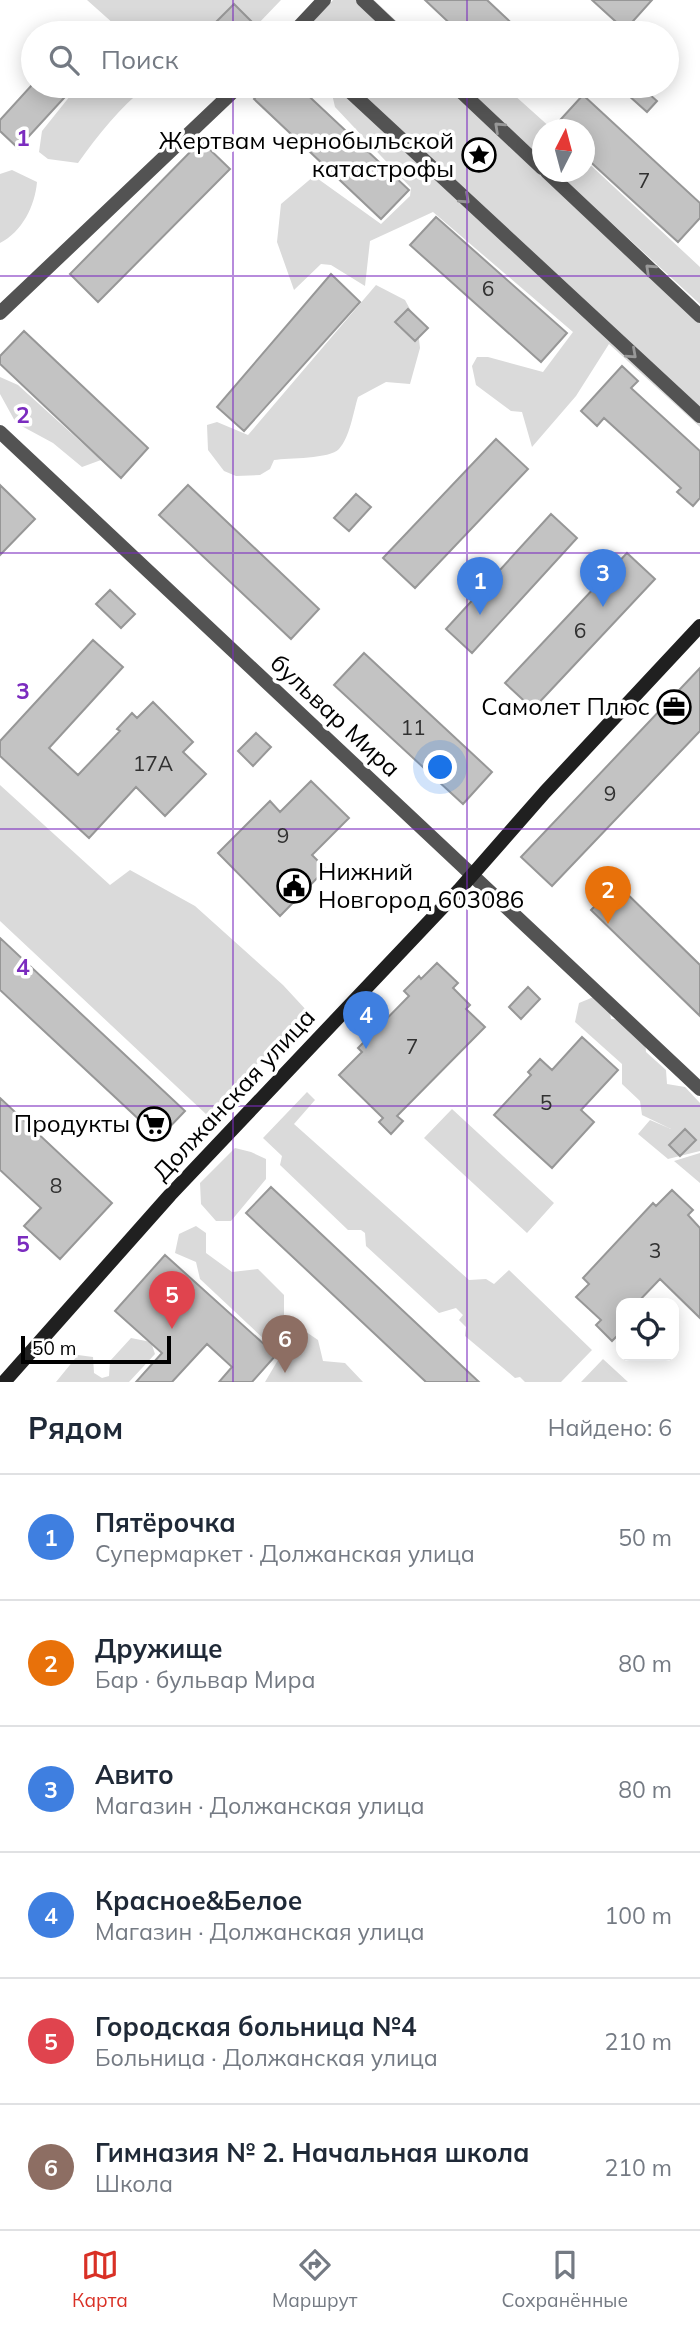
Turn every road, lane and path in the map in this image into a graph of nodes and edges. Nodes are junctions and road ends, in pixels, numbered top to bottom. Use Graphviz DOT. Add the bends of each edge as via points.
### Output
graph roads {
  1 [pos="324,0"];
  2 [pos="363,0"];
  3 [pos="304,21"];
  4 [pos="385,21"];
  5 [pos="226,98"];
  6 [pos="357,98"];
  7 [pos="468,98"];
  8 [pos="532,159"];
  9 [pos="558,182"];
  10 [pos="0,313"];
  11 [pos="700,316"];
  12 [pos="700,415"];
  13 [pos="0,432"];
  14 [pos="700,626"];
  15 [pos="473,874"];
  16 [pos="700,1089"];
  17 [pos="4,1382"];
  1 -- 3 [label="street"];
  2 -- 4 [label="street"];
  5 -- 10 [label="street"];
  6 -- 12 [label="street, one-way"];
  8 -- 7 [label="street, one-way"];
  11 -- 9 [label="street, one-way"];
  13 -- 15 [label="street, бульвар Мира"];
  14 -- 15 [label="main road, Должанская улица"];
  15 -- 16 [label="street, бульвар Мира"];
  15 -- 17 [label="main road, Должанская улица" via="170,1195"];
}
